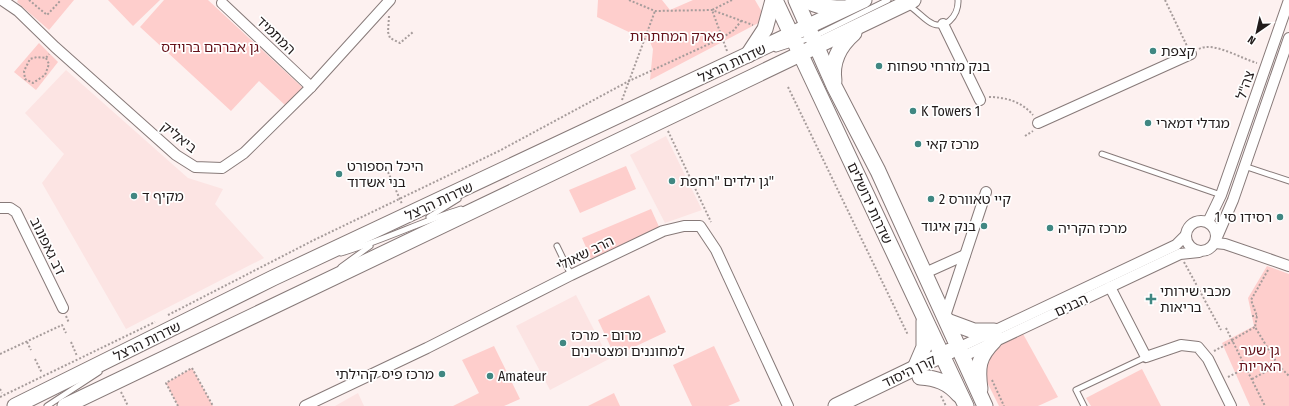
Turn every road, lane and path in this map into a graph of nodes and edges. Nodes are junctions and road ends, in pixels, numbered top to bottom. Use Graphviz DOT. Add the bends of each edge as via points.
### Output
graph roads {
  1 [pos="2,0"];
  2 [pos="29,0"];
  3 [pos="61,0"];
  4 [pos="629,0"];
  5 [pos="732,0"];
  6 [pos="774,0"];
  7 [pos="796,0"];
  8 [pos="805,0"];
  9 [pos="864,0"];
  10 [pos="888,0"];
  11 [pos="958,0"];
  12 [pos="1165,0"];
  13 [pos="1289,0"];
  14 [pos="387,2"];
  15 [pos="910,2"];
  16 [pos="222,3"];
  17 [pos="849,8"];
  18 [pos="712,10"];
  19 [pos="655,11"];
  20 [pos="742,20"];
  21 [pos="942,24"];
  22 [pos="862,26"];
  23 [pos="765,29"];
  24 [pos="413,32"];
  25 [pos="812,37"];
  26 [pos="722,38"];
  27 [pos="1289,38"];
  28 [pos="797,45"];
  29 [pos="55,47"];
  30 [pos="1191,54"];
  31 [pos="747,56"];
  32 [pos="46,58"];
  33 [pos="732,63"];
  34 [pos="1266,66"];
  35 [pos="629,81"];
  36 [pos="834,86"];
  37 [pos="311,87"];
  38 [pos="788,87"];
  39 [pos="980,100"];
  40 [pos="622,115"];
  41 [pos="1038,123"];
  42 [pos="672,138"];
  43 [pos="1102,154"];
  44 [pos="1244,166"];
  45 [pos="388,172"];
  46 [pos="496,174"];
  47 [pos="1289,181"];
  48 [pos="986,192"];
  49 [pos="507,194"];
  50 [pos="1221,195"];
  51 [pos="399,198"];
  52 [pos="0,208"];
  53 [pos="408,215"];
  54 [pos="424,221"];
  55 [pos="711,222"];
  56 [pos="1208,222"];
  57 [pos="1185,236"];
  58 [pos="1216,240"];
  59 [pos="375,243"];
  60 [pos="557,246"];
  61 [pos="1199,252"];
  62 [pos="1180,254"];
  63 [pos="965,255"];
  64 [pos="1273,260"];
  65 [pos="1289,266"];
  66 [pos="298,267"];
  67 [pos="925,273"];
  68 [pos="571,274"];
  69 [pos="1110,287"];
  70 [pos="310,288"];
  71 [pos="63,308"];
  72 [pos="167,315"];
  73 [pos="1252,316"];
  74 [pos="1257,316"];
  75 [pos="924,318"];
  76 [pos="946,318"];
  77 [pos="160,319"];
  78 [pos="1255,327"];
  79 [pos="1226,328"];
  80 [pos="1221,330"];
  81 [pos="66,333"];
  82 [pos="908,335"];
  83 [pos="994,336"];
  84 [pos="1232,340"];
  85 [pos="27,342"];
  86 [pos="71,342"];
  87 [pos="143,343"];
  88 [pos="31,350"];
  89 [pos="960,352"];
  90 [pos="0,354"];
  91 [pos="77,356"];
  92 [pos="1206,356"];
  93 [pos="1146,357"];
  94 [pos="35,359"];
  95 [pos="944,360"];
  96 [pos="1278,365"];
  97 [pos="1246,368"];
  98 [pos="917,372"];
  99 [pos="42,373"];
  100 [pos="1289,376"];
  101 [pos="1252,379"];
  102 [pos="1219,381"];
  103 [pos="116,382"];
  104 [pos="0,389"];
  105 [pos="2,393"];
  106 [pos="0,397"];
  107 [pos="965,403"];
  108 [pos="984,403"];
  109 [pos="54,405"];
  110 [pos="15,406"];
  111 [pos="128,406"];
  112 [pos="178,406"];
  113 [pos="213,406"];
  114 [pos="306,406"];
  115 [pos="788,406"];
  116 [pos="836,406"];
  117 [pos="1084,406"];
  118 [pos="1231,406"];
  119 [pos="1265,406"];
  1 -- 29 [label="street, ביאליק" via="18,11"];
  2 -- 3 [label="path" via="47,14"];
  4 -- 19 [label="path"];
  5 -- 18 [label="path"];
  6 -- 23 [label="main road"];
  6 -- 28 [label="main road, שדרות ירושלים"];
  7 -- 25 [label="main road, שדרות ירושלים"];
  8 -- 17 [label="main road" via="826,8"];
  9 -- 17 [label="main road, שדרות הרצל"];
  10 -- 25 [label="lane"];
  11 -- 21 [label="lane" via="956,15 952,20"];
  12 -- 30 [label="path"];
  13 -- 34 [label="street, צה\"ל"];
  14 -- 24 [label="path" via="390,13 390,38 400,43"];
  14 -- 37 [label="street, ביאליק"];
  15 -- 21 [label="lane" via="928,22"];
  15 -- 22 [label="main road, שדרות הרצל"];
  16 -- 37 [label="street, המתמיד"];
  17 -- 25 [label="main road, שדרות הרצל"];
  18 -- 19 [label="path"];
  18 -- 20 [label="path"];
  18 -- 26 [label="path"];
  19 -- 35 [label="path"];
  20 -- 23 [label="path"];
  20 -- 26 [label="path" via="734,30"];
  21 -- 39 [label="street"];
  22 -- 25 [label="main road, שדרות הרצל"];
  22 -- 36 [label="main road" via="846,40 836,54 833,69"];
  23 -- 31 [label="main road"];
  25 -- 28 [label="main road, שדרות הרצל"];
  25 -- 28 [label="main road, שדרות הרצל"];
  25 -- 36 [label="main road, שדרות ירושלים"];
  26 -- 33 [label="path"];
  26 -- 35 [label="path"];
  27 -- 44 [label="street, צה\"ל"];
  28 -- 31 [label="main road, שדרות הרצל"];
  28 -- 40 [label="lane" via="763,54"];
  28 -- 49 [label="main road, שדרות הרצל" via="644,129"];
  28 -- 75 [label="main road, שדרות ירושלים"];
  29 -- 32 [label="path"];
  29 -- 37 [label="street, ביאליק" via="176,155 194,167 222,168 244,153"];
  30 -- 34 [label="path" via="1204,46 1217,48"];
  30 -- 41 [label="street"];
  31 -- 33 [label="main road, שדרות הרצל"];
  32 -- 32 [label="path" via="37,56 30,59 24,71 26,79 33,83 45,75 49,64"];
  33 -- 40 [label="main road, שדרות הרצל"];
  34 -- 50 [label="street, צה\"ל"];
  35 -- 40 [label="path"];
  35 -- 51 [label="path" via="499,151"];
  36 -- 67 [label="main road, שדרות ירושלים" via="878,171"];
  38 -- 82 [label="path"];
  39 -- 41 [label="path" via="989,97 1013,101 1027,108"];
  40 -- 46 [label="main road, שדרות הרצל"];
  42 -- 55 [label="path"];
  43 -- 50 [label="lane"];
  44 -- 47 [label="lane"];
  44 -- 58 [label="street, צה\"ל"];
  45 -- 51 [label="path"];
  46 -- 53 [label="main road, שדרות הרצל"];
  46 -- 54 [label="lane"];
  48 -- 63 [label="street"];
  49 -- 54 [label="lane"];
  49 -- 70 [label="main road, שדרות הרצל"];
  50 -- 56 [label="street, צה\"ל"];
  51 -- 53 [label="path"];
  51 -- 72 [label="path"];
  52 -- 71 [label="street, דב גאפונוב" via="10,208 16,212"];
  53 -- 66 [label="main road, שדרות הרצל"];
  54 -- 59 [label="lane"];
  56 -- 57 [label="street" via="1195,222 1188,228"];
  56 -- 58 [label="street" via="1214,228"];
  57 -- 61 [label="street" via="1188,244"];
  57 -- 83 [label="street, הבנים" via="1176,245"];
  58 -- 61 [label="street" via="1210,249"];
  58 -- 64 [label="street"];
  59 -- 66 [label="lane"];
  59 -- 70 [label="lane"];
  60 -- 68 [label="lane"];
  61 -- 62 [label="street, הבנים"];
  62 -- 69 [label="street, הבנים"];
  62 -- 80 [label="path"];
  63 -- 67 [label="street"];
  63 -- 76 [label="street"];
  64 -- 65 [label="street"];
  64 -- 74 [label="path" via="1251,300"];
  66 -- 87 [label="main road, שדרות הרצל"];
  67 -- 76 [label="main road, שדרות ירושלים"];
  68 -- 114 [label="street, הרב שאולי" via="427,348"];
  68 -- 115 [label="street, הרב שאולי" via="664,231 684,226 700,226 716,250"];
  69 -- 83 [label="street, הבנים"];
  69 -- 93 [label="street"];
  70 -- 103 [label="main road, שדרות הרצל"];
  73 -- 74 [label="path"];
  74 -- 78 [label="path"];
  75 -- 95 [label="main road, שדרות ירושלים"];
  75 -- 98 [label="main road" via="924,347"];
  76 -- 83 [label="main road" via="974,331"];
  76 -- 89 [label="main road, שדרות ירושלים"];
  77 -- 106 [label="path"];
  78 -- 84 [label="path"];
  78 -- 96 [label="path"];
  79 -- 84 [label="path"];
  81 -- 85 [label="path" via="62,326"];
  83 -- 89 [label="street, הבנים"];
  83 -- 108 [label="main road" via="981,356 979,365 978,376"];
  84 -- 92 [label="path"];
  84 -- 97 [label="path"];
  85 -- 88 [label="path"];
  85 -- 90 [label="path"];
  86 -- 91 [label="path"];
  87 -- 109 [label="lane"];
  87 -- 110 [label="main road, שדרות הרצל"];
  89 -- 95 [label="main road, קרן היסוד"];
  89 -- 108 [label="main road, שדרות ירושלים"];
  92 -- 93 [label="street" via="1198,347 1181,345"];
  92 -- 102 [label="street"];
  93 -- 117 [label="lane" via="1076,390"];
  94 -- 99 [label="path"];
  95 -- 98 [label="main road, קרן היסוד"];
  95 -- 107 [label="main road, שדרות ירושלים"];
  96 -- 100 [label="path"];
  96 -- 101 [label="path"];
  97 -- 101 [label="path"];
  97 -- 102 [label="path"];
  98 -- 107 [label="main road" via="949,385"];
  98 -- 116 [label="main road, קרן היסוד"];
  101 -- 119 [label="path"];
  102 -- 118 [label="street"];
  103 -- 109 [label="main road, שדרות הרצל"];
  103 -- 111 [label="path"];
  104 -- 105 [label="path"];
  112 -- 113 [label="path" via="166,383 192,368"];
}
